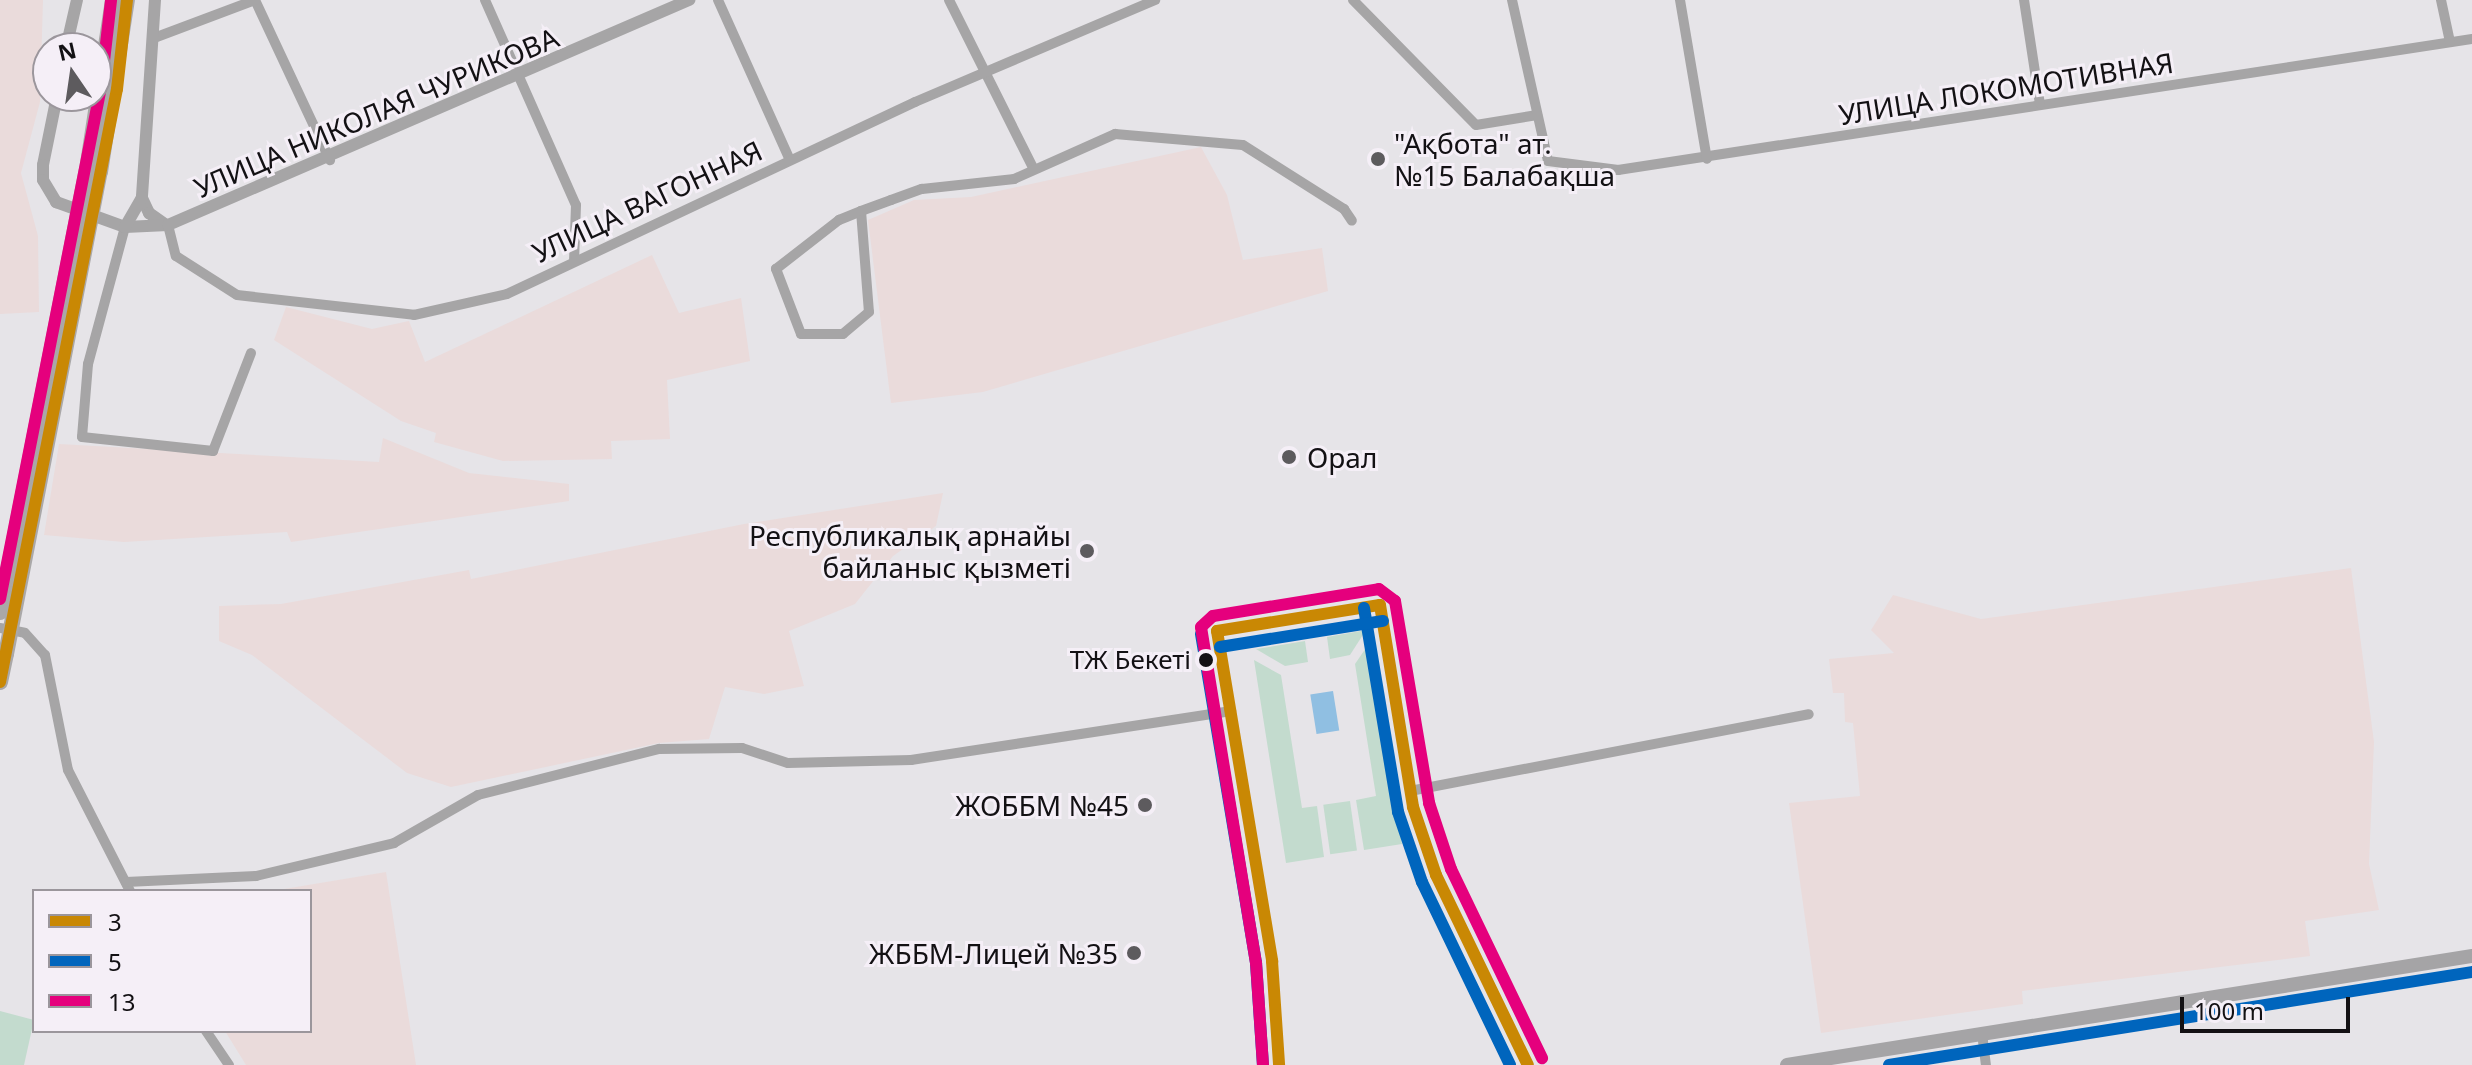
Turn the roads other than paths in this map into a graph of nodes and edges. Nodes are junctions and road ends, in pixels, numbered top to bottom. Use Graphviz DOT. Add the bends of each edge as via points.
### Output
graph roads {
  1 [pos="77,0"];
  2 [pos="113,0"];
  3 [pos="127,0"];
  4 [pos="155,0"];
  5 [pos="255,0"];
  6 [pos="485,0"];
  7 [pos="689,0"];
  8 [pos="718,0"];
  9 [pos="949,0"];
  10 [pos="1155,0"];
  11 [pos="1353,0"];
  12 [pos="1512,0"];
  13 [pos="1680,0"];
  14 [pos="2024,0"];
  15 [pos="2441,0"];
  16 [pos="70,32"];
  17 [pos="154,38"];
  18 [pos="2472,39"];
  19 [pos="2450,42"];
  20 [pos="983,74"];
  21 [pos="518,78"];
  22 [pos="2040,104"];
  23 [pos="54,112"];
  24 [pos="1537,115"];
  25 [pos="1707,159"];
  26 [pos="330,160"];
  27 [pos="790,160"];
  28 [pos="1032,166"];
  29 [pos="94,171"];
  30 [pos="142,198"];
  31 [pos="861,211"];
  32 [pos="1352,221"];
  33 [pos="168,225"];
  34 [pos="125,227"];
  35 [pos="574,261"];
  36 [pos="251,353"];
  37 [pos="0,612"];
  38 [pos="0,628"];
  39 [pos="0,682"];
  40 [pos="1231,711"];
  41 [pos="1809,714"];
  42 [pos="1410,791"];
  43 [pos="128,887"];
  44 [pos="2472,956"];
  45 [pos="207,1033"];
  46 [pos="1982,1033"];
  47 [pos="1836,1061"];
  48 [pos="229,1065"];
  49 [pos="1279,1065"];
  50 [pos="1528,1065"];
  51 [pos="1787,1065"];
  52 [pos="1986,1065"];
  1 -- 16 [label="street"];
  2 -- 29 [label="main road"];
  3 -- 29 [label="main road"];
  4 -- 17 [label="street"];
  5 -- 17 [label="street"];
  5 -- 26 [label="street"];
  6 -- 21 [label="street"];
  7 -- 21 [label="street, УЛИЦА НИКОЛАЯ ЧУРИКОВА"];
  8 -- 27 [label="street"];
  9 -- 20 [label="street"];
  10 -- 20 [label="street, УЛИЦА ВАГОННАЯ"];
  11 -- 24 [label="street" via="1476,125"];
  12 -- 24 [label="street"];
  13 -- 25 [label="street"];
  14 -- 22 [label="street"];
  15 -- 19 [label="street"];
  17 -- 30 [label="street"];
  18 -- 19 [label="street, УЛИЦА ЛОКОМОТИВНАЯ"];
  19 -- 22 [label="street, УЛИЦА ЛОКОМОТИВНАЯ"];
  20 -- 27 [label="street, УЛИЦА ВАГОННАЯ"];
  20 -- 28 [label="street"];
  21 -- 26 [label="street, УЛИЦА НИКОЛАЯ ЧУРИКОВА"];
  21 -- 35 [label="street" via="576,205"];
  22 -- 25 [label="street, УЛИЦА ЛОКОМОТИВНАЯ"];
  23 -- 34 [label="street, УЛИЦА НИКОЛАЯ ЧУРИКОВА" via="43,165 49,193 64,208"];
  24 -- 25 [label="street, УЛИЦА ЛОКОМОТИВНАЯ" via="1548,161 1618,170"];
  26 -- 33 [label="street, УЛИЦА НИКОЛАЯ ЧУРИКОВА"];
  27 -- 35 [label="street, УЛИЦА ВАГОННАЯ"];
  28 -- 31 [label="street" via="1014,179 922,189"];
  28 -- 32 [label="street" via="1131,131 1243,145 1344,209"];
  29 -- 37 [label="main road, bridge"];
  29 -- 39 [label="main road, bridge"];
  30 -- 33 [label="street" via="149,213"];
  30 -- 34 [label="street"];
  31 -- 31 [label="street" via="869,312 843,334 801,334 776,269"];
  33 -- 34 [label="street, УЛИЦА НИКОЛАЯ ЧУРИКОВА"];
  33 -- 35 [label="street, УЛИЦА ВАГОННАЯ" via="176,256 237,295 414,315 507,294"];
  34 -- 36 [label="street" via="88,364 82,437 213,451"];
  38 -- 43 [label="street" via="25,633 45,655 68,770"];
  40 -- 42 [label="street" via="1217,631 1380,605"];
  40 -- 43 [label="street" via="911,760 788,763 742,748 659,749 478,795 394,843 256,876"];
  40 -- 49 [label="street" via="1272,961"];
  41 -- 42 [label="street"];
  42 -- 50 [label="street" via="1436,875"];
  44 -- 46 [label="main road"];
  45 -- 48 [label="street"];
  46 -- 47 [label="main road"];
  46 -- 52 [label="street"];
  47 -- 51 [label="main road"];
}
